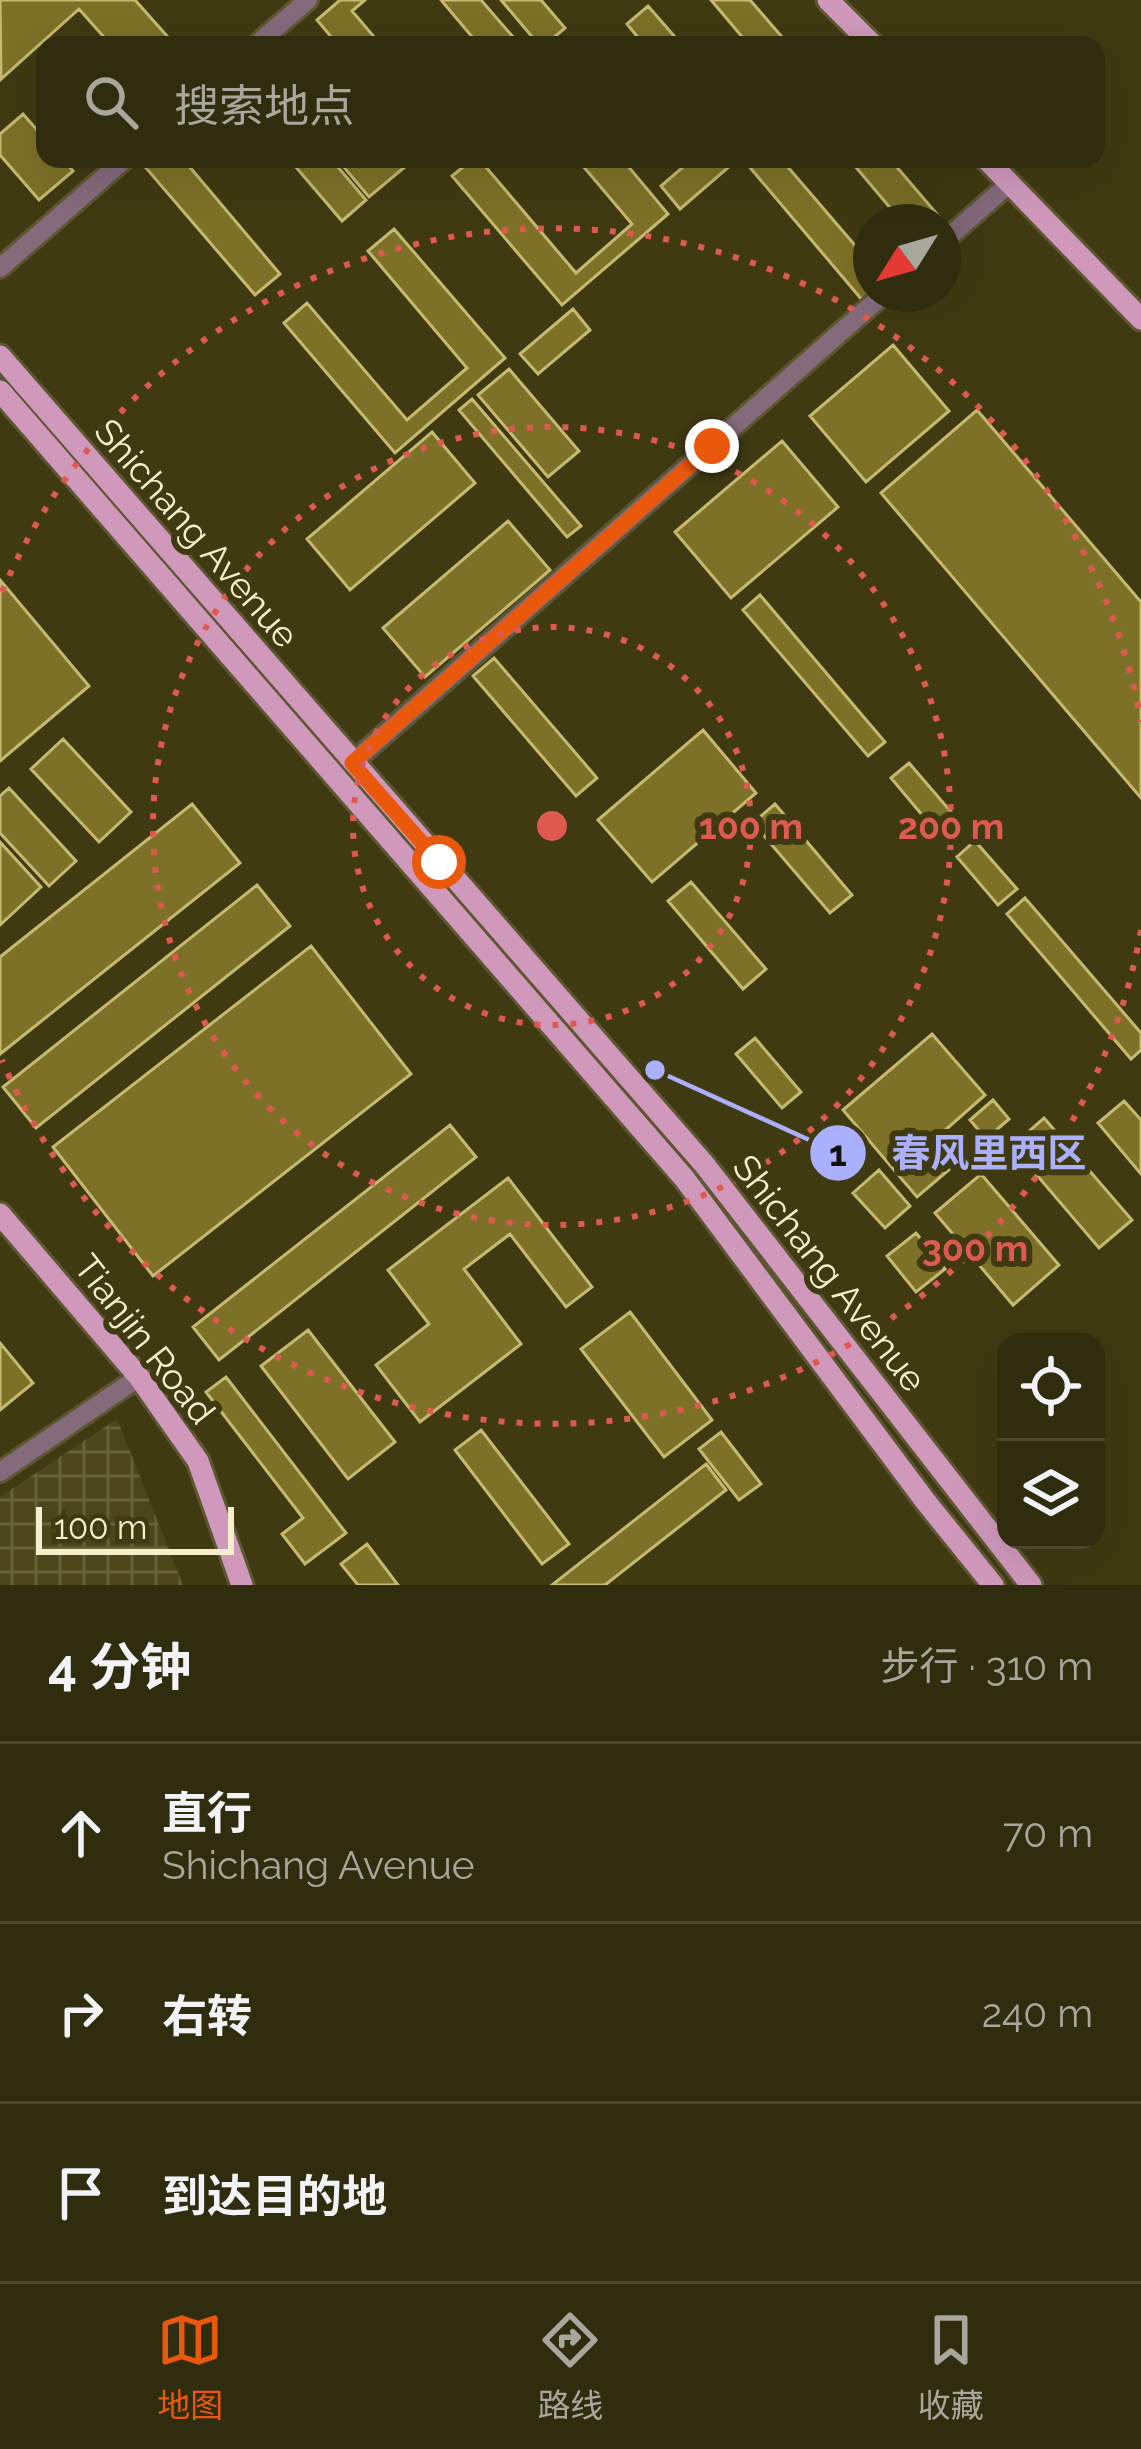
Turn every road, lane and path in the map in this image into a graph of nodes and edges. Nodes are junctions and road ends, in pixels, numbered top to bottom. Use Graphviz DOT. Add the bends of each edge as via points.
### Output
graph roads {
  1 [pos="308,0"];
  2 [pos="828,0"];
  3 [pos="266,36"];
  4 [pos="864,36"];
  5 [pos="115,168"];
  6 [pos="995,168"];
  7 [pos="1010,183"];
  8 [pos="961,226"];
  9 [pos="0,268"];
  10 [pos="864,312"];
  11 [pos="1141,319"];
  12 [pos="0,356"];
  13 [pos="0,391"];
  14 [pos="352,763"];
  15 [pos="0,1214"];
  16 [pos="139,1377"];
  17 [pos="0,1472"];
  18 [pos="1030,1579"];
  19 [pos="242,1585"];
  20 [pos="993,1585"];
  1 -- 3 [label="street"];
  2 -- 4 [label="main road"];
  5 -- 9 [label="street"];
  6 -- 7 [label="main road"];
  7 -- 8 [label="street"];
  7 -- 11 [label="main road"];
  10 -- 14 [label="street"];
  12 -- 14 [label="main road, Shichang Avenue"];
  13 -- 20 [label="main road, Shichang Avenue" via="684,1178"];
  14 -- 18 [label="main road, Shichang Avenue" via="704,1164"];
  15 -- 16 [label="main road, Tianjin Road"];
  16 -- 17 [label="street"];
  16 -- 19 [label="main road, Tianjin Road" via="198,1460"];
}
